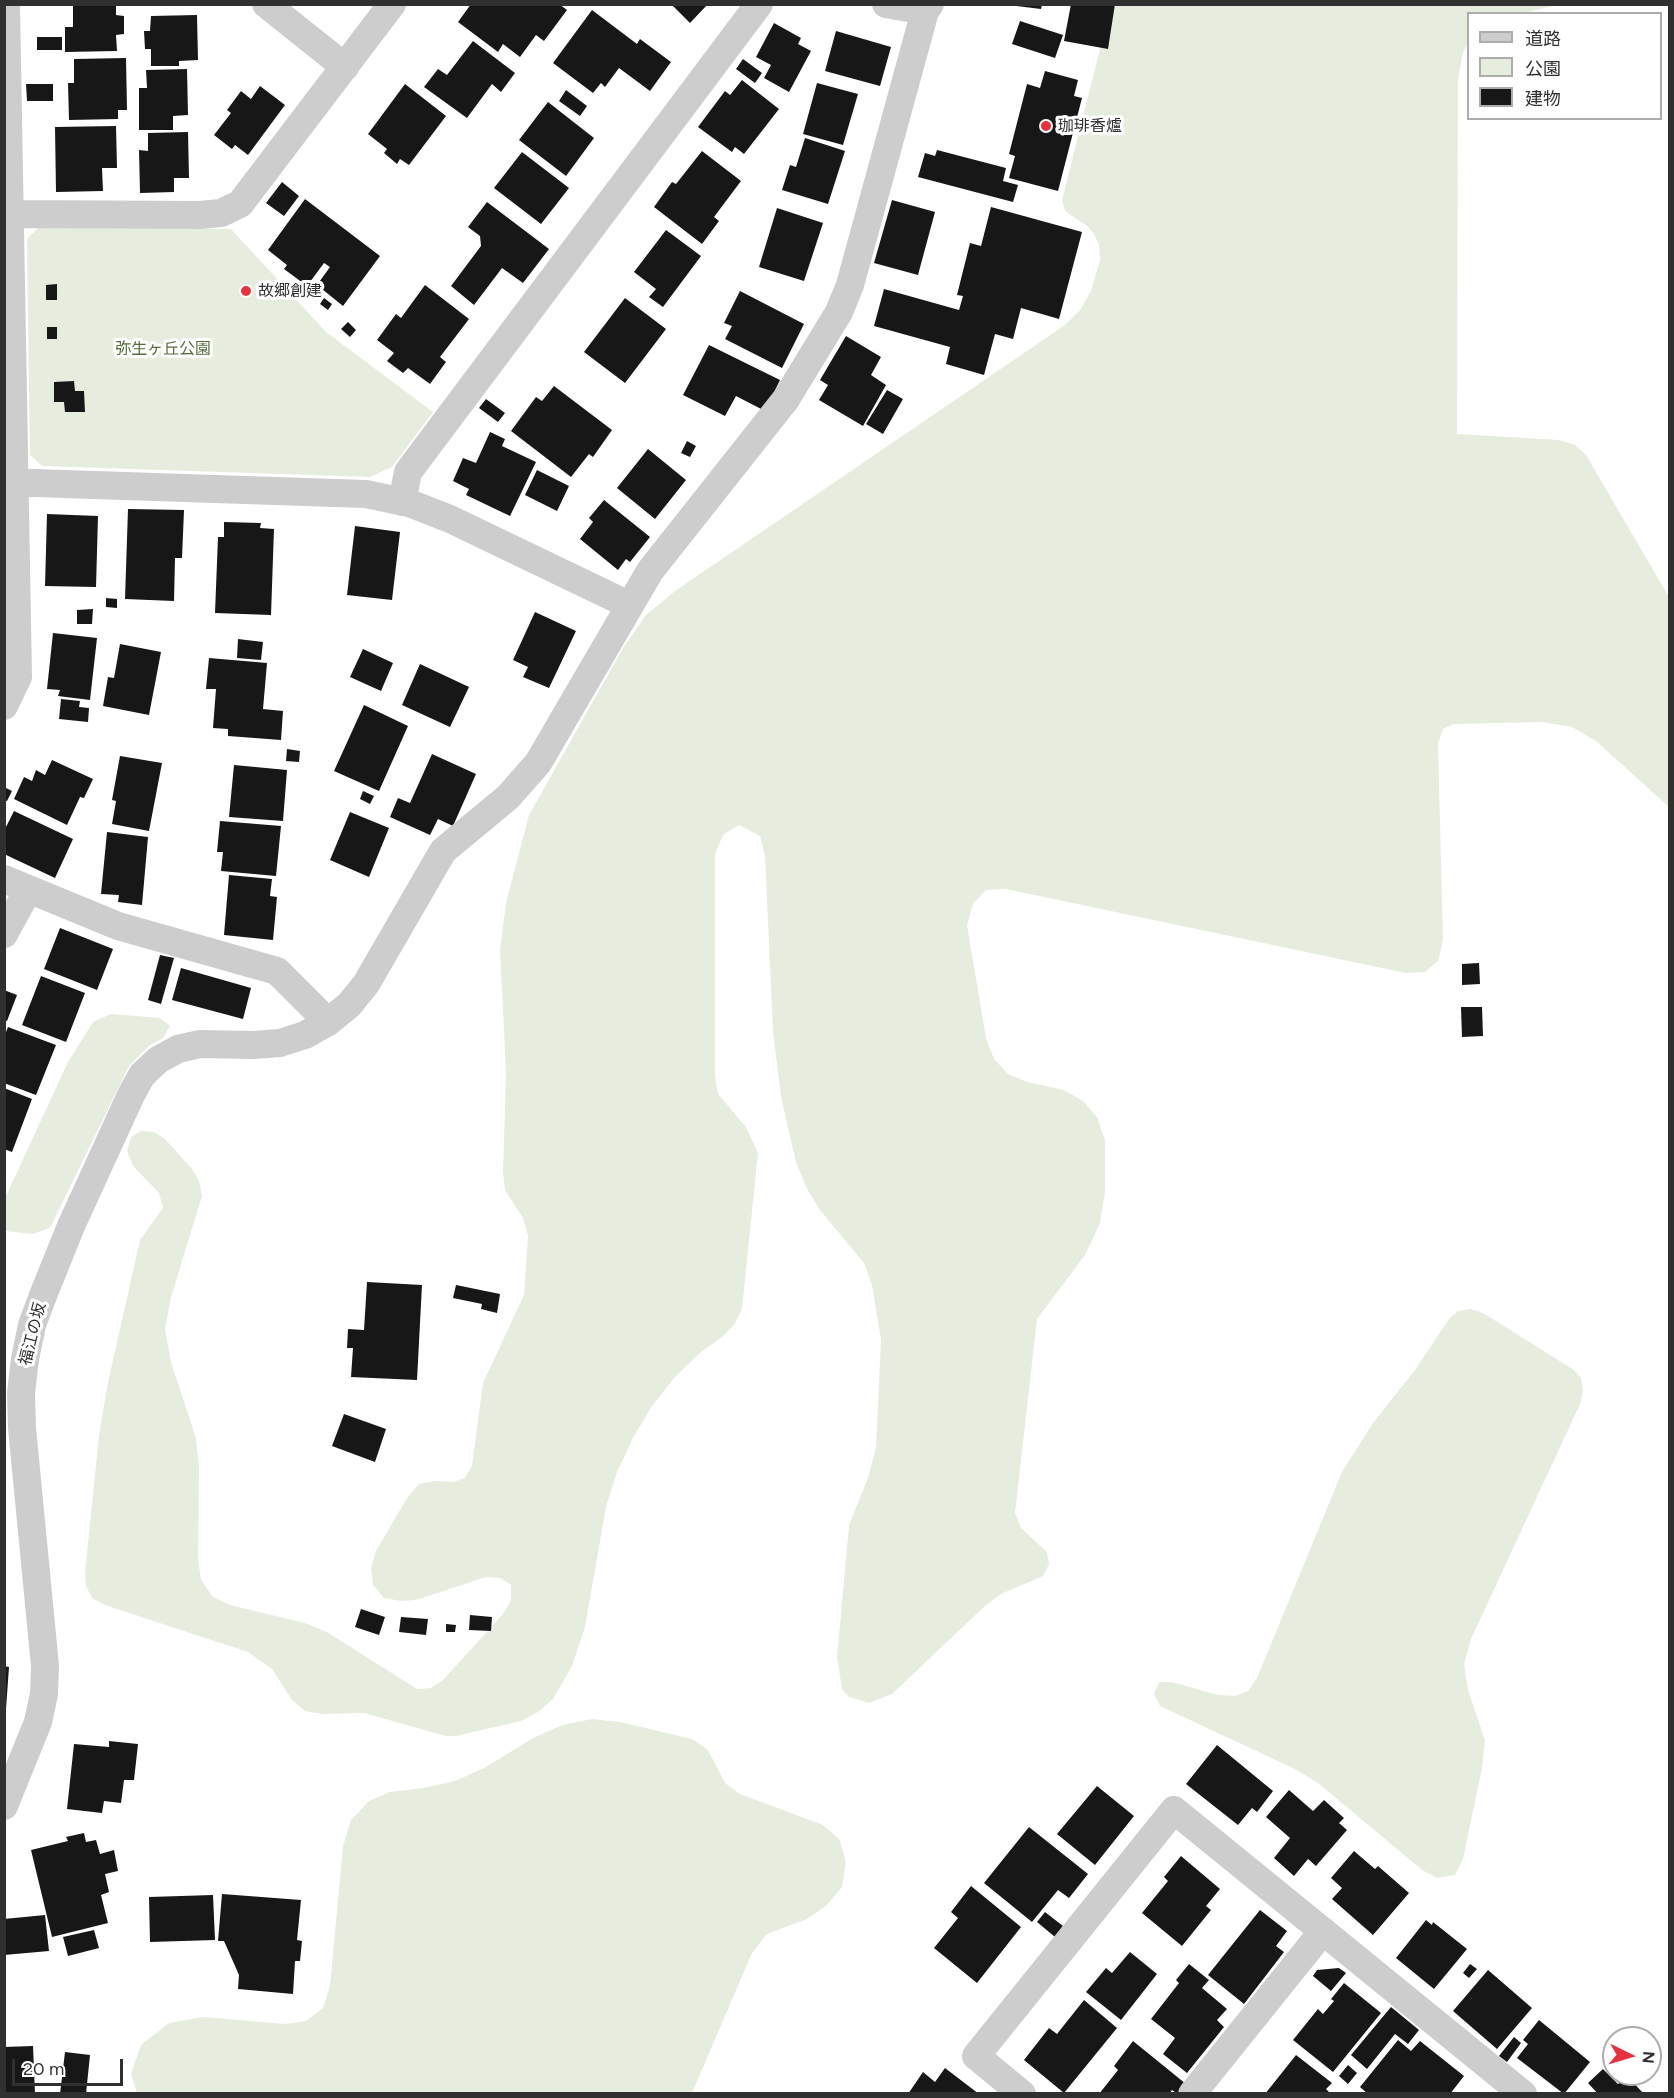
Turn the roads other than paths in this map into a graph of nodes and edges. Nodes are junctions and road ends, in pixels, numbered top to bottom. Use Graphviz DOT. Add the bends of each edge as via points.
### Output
graph roads {
  1 [pos="6,4"];
  2 [pos="266,4"];
  3 [pos="392,4"];
  4 [pos="759,4"];
  5 [pos="886,4"];
  6 [pos="927,8"];
  7 [pos="345,66"];
  8 [pos="10,214"];
  9 [pos="9,482"];
  10 [pos="402,502"];
  11 [pos="628,605"];
  12 [pos="4,706"];
  13 [pos="16,885"];
  14 [pos="4,934"];
  15 [pos="328,1022"];
  16 [pos="16,1346"];
  17 [pos="4,1806"];
  18 [pos="1323,1931"];
  19 [pos="1022,2094"];
  20 [pos="1192,2094"];
  21 [pos="1523,2094"];
  1 -- 8 [label="street"];
  2 -- 7 [label="street"];
  3 -- 7 [label="street"];
  4 -- 10 [label="street" via="408,472"];
  5 -- 6 [label="street"];
  6 -- 11 [label="street, 福江の坂" via="850,285 838,312 786,399 673,540"];
  7 -- 8 [label="street" via="254,188 240,204 221,213"];
  8 -- 9 [label="street"];
  9 -- 10 [label="street" via="366,494"];
  9 -- 12 [label="street" via="18,677"];
  10 -- 11 [label="street" via="450,519"];
  11 -- 15 [label="street, 福江の坂" via="538,763 508,797 443,851 366,984"];
  13 -- 14 [label="street"];
  13 -- 15 [label="street" via="118,926 277,970"];
  15 -- 16 [label="street, 福江の坂" via="305,1035 280,1042 200,1044 178,1049 142,1075 44,1293"];
  16 -- 17 [label="street, 福江の坂" via="45,1666 38,1722"];
  18 -- 19 [label="street" via="1174,1810 976,2056"];
  18 -- 20 [label="street"];
  18 -- 21 [label="street"];
}
